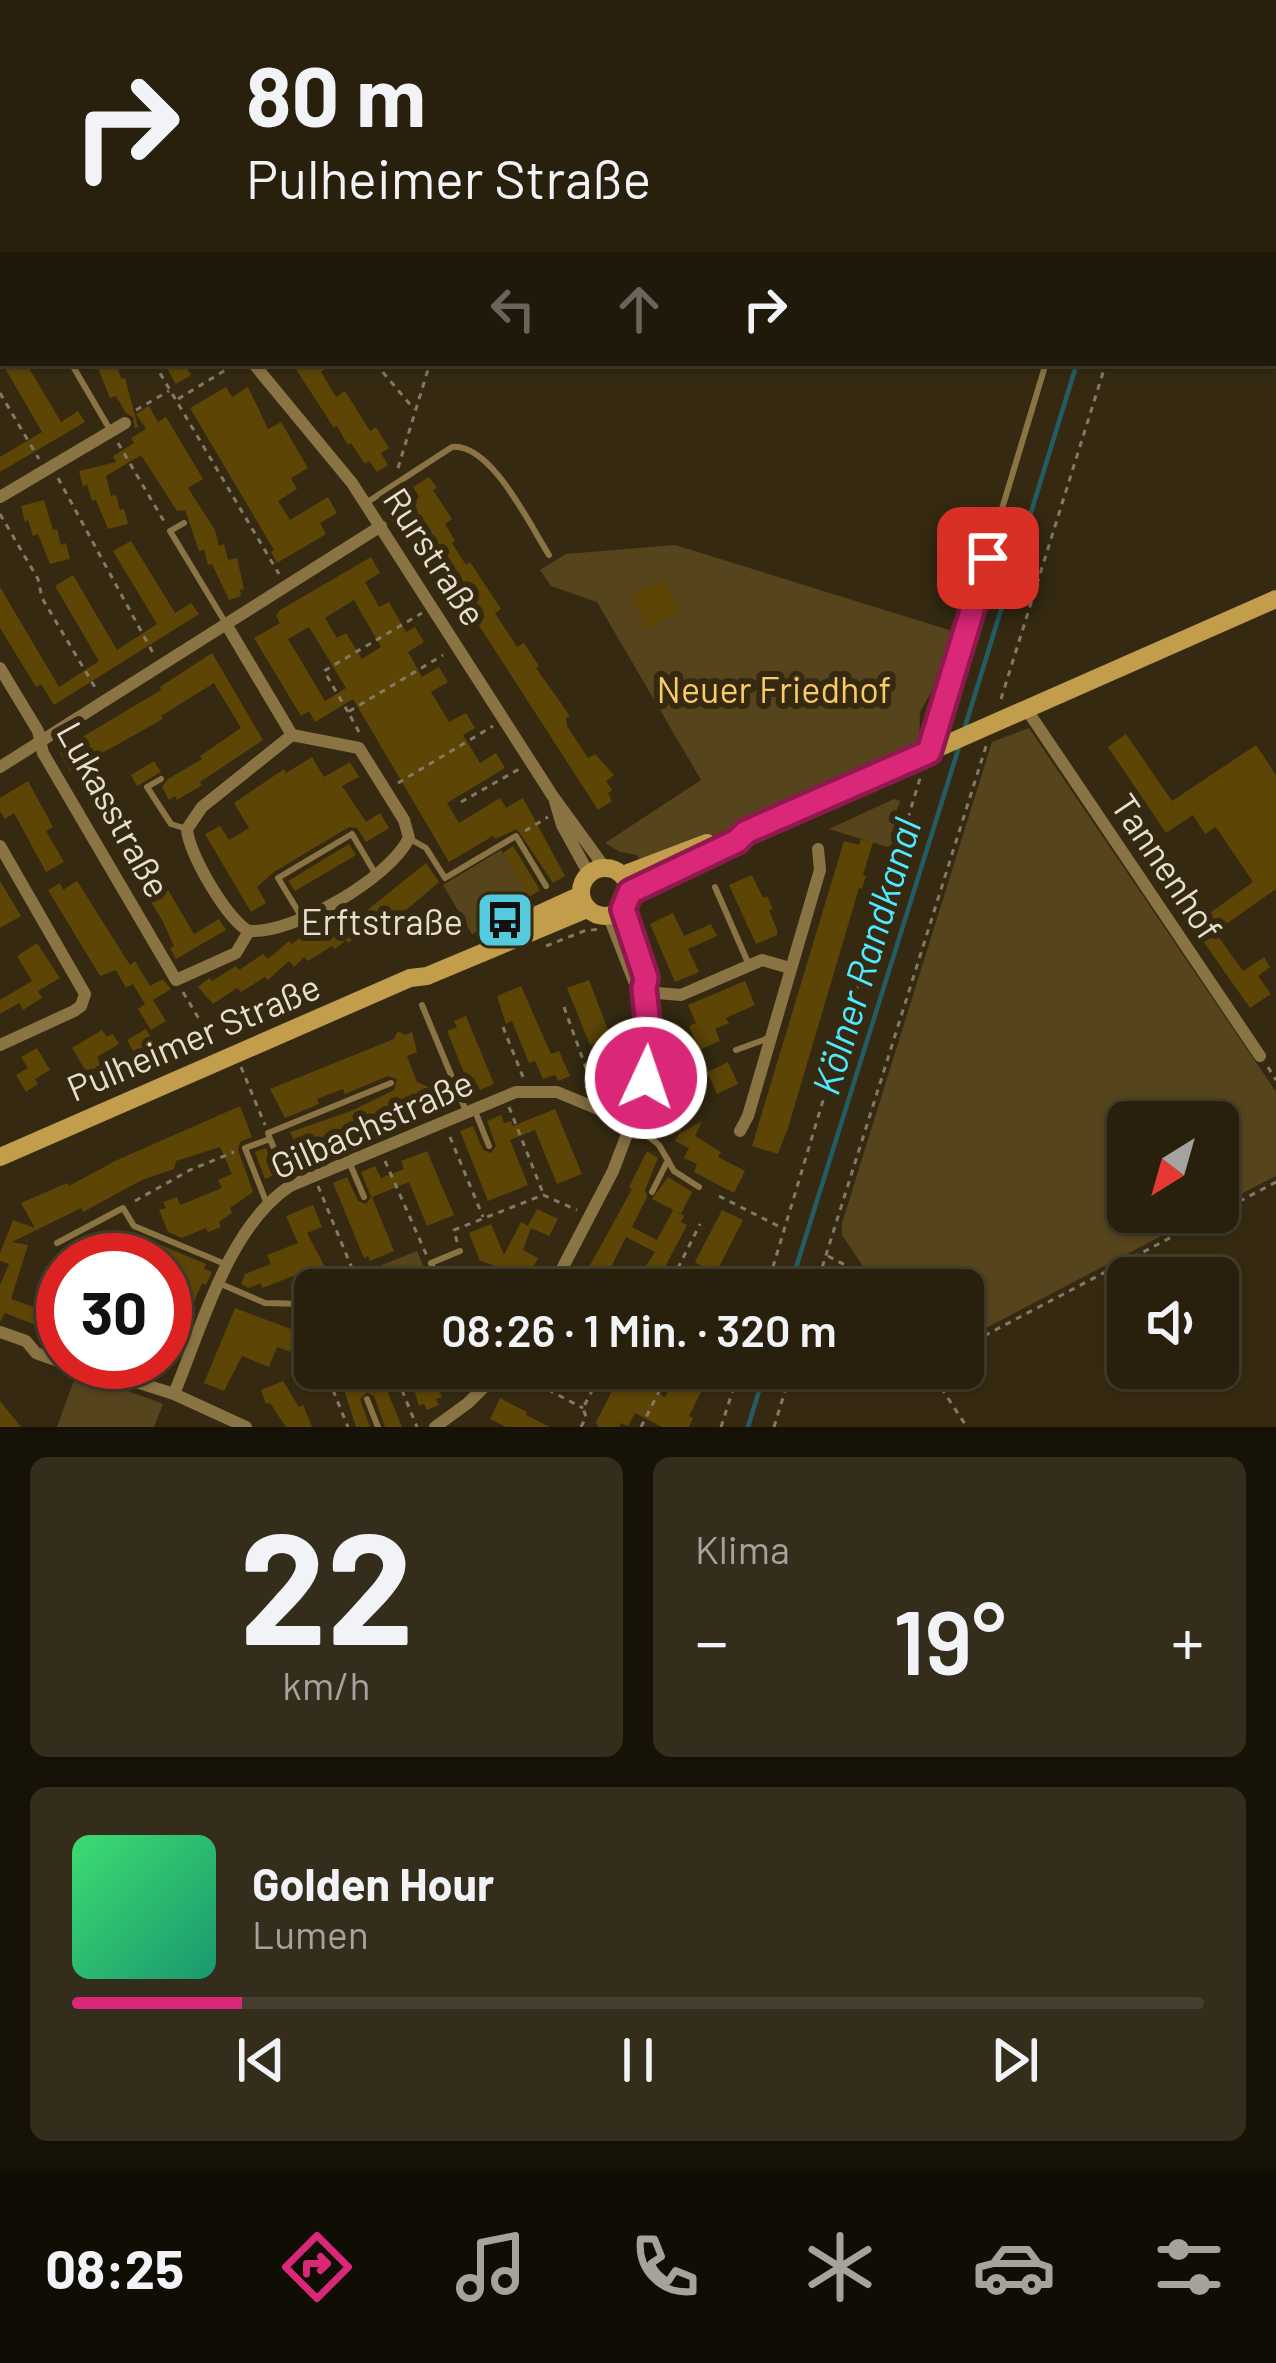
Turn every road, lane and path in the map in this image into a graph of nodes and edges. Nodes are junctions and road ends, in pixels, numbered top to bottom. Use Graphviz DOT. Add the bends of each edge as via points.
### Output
graph roads {
  1 [pos="73,366"];
  2 [pos="156,366"];
  3 [pos="232,366"];
  4 [pos="256,366"];
  5 [pos="378,366"];
  6 [pos="429,366"];
  7 [pos="1045,366"];
  8 [pos="1105,366"];
  9 [pos="170,390"];
  10 [pos="0,393"];
  11 [pos="176,400"];
  12 [pos="415,411"];
  13 [pos="125,423"];
  14 [pos="111,431"];
  15 [pos="49,469"];
  16 [pos="392,487"];
  17 [pos="0,497"];
  18 [pos="366,503"];
  19 [pos="0,514"];
  20 [pos="184,523"];
  21 [pos="381,526"];
  22 [pos="170,531"];
  23 [pos="549,555"];
  24 [pos="286,586"];
  25 [pos="1276,599"];
  26 [pos="434,606"];
  27 [pos="226,624"];
  28 [pos="460,646"];
  29 [pos="160,665"];
  30 [pos="0,668"];
  31 [pos="103,701"];
  32 [pos="1027,710"];
  33 [pos="348,712"];
  34 [pos="506,718"];
  35 [pos="991,732"];
  36 [pos="292,735"];
  37 [pos="40,741"];
  38 [pos="353,745"];
  39 [pos="533,761"];
  40 [pos="926,761"];
  41 [pos="0,766"];
  42 [pos="161,779"];
  43 [pos="386,790"];
  44 [pos="461,802"];
  45 [pos="549,816"];
  46 [pos="187,830"];
  47 [pos="516,836"];
  48 [pos="409,838"];
  49 [pos="0,846"];
  50 [pos="818,850"];
  51 [pos="377,875"];
  52 [pos="546,886"];
  53 [pos="715,887"];
  54 [pos="613,889"];
  55 [pos="584,902"];
  56 [pos="301,916"];
  57 [pos="249,931"];
  58 [pos="584,931"];
  59 [pos="572,936"];
  60 [pos="749,965"];
  61 [pos="790,968"];
  62 [pos="176,980"];
  63 [pos="644,990"];
  64 [pos="422,1005"];
  65 [pos="564,1007"];
  66 [pos="502,1027"];
  67 [pos="770,1037"];
  68 [pos="0,1045"];
  69 [pos="736,1050"];
  70 [pos="1260,1056"];
  71 [pos="222,1058"];
  72 [pos="242,1067"];
  73 [pos="391,1083"];
  74 [pos="528,1090"];
  75 [pos="505,1096"];
  76 [pos="587,1102"];
  77 [pos="470,1110"];
  78 [pos="444,1120"];
  79 [pos="632,1123"];
  80 [pos="740,1131"];
  81 [pos="269,1136"];
  82 [pos="489,1146"];
  83 [pos="245,1148"];
  84 [pos="380,1148"];
  85 [pos="0,1157"];
  86 [pos="349,1160"];
  87 [pos="668,1160"];
  88 [pos="313,1174"];
  89 [pos="1276,1182"];
  90 [pos="290,1186"];
  91 [pos="699,1187"];
  92 [pos="652,1192"];
  93 [pos="543,1195"];
  94 [pos="718,1196"];
  95 [pos="364,1197"];
  96 [pos="267,1204"];
  97 [pos="123,1208"];
  98 [pos="590,1216"];
  99 [pos="484,1218"];
  100 [pos="700,1224"];
  101 [pos="784,1229"];
  102 [pos="76,1233"];
  103 [pos="460,1251"];
  104 [pos="826,1255"];
  105 [pos="431,1263"];
  106 [pos="228,1265"];
  107 [pos="352,1269"];
  108 [pos="433,1269"];
  109 [pos="562,1269"];
  110 [pos="678,1269"];
  111 [pos="772,1269"];
  112 [pos="822,1269"];
  113 [pos="852,1269"];
  114 [pos="220,1284"];
  115 [pos="294,1304"];
  116 [pos="0,1332"];
  117 [pos="984,1336"];
  118 [pos="333,1389"];
  119 [pos="402,1389"];
  120 [pos="546,1389"];
  121 [pos="594,1389"];
  122 [pos="660,1389"];
  123 [pos="733,1389"];
  124 [pos="786,1389"];
  125 [pos="943,1389"];
  126 [pos="482,1391"];
  127 [pos="174,1394"];
  128 [pos="367,1399"];
  129 [pos="584,1408"];
  130 [pos="441,1424"];
  131 [pos="246,1427"];
  132 [pos="348,1427"];
  133 [pos="378,1427"];
  134 [pos="417,1427"];
  135 [pos="460,1427"];
  136 [pos="581,1427"];
  137 [pos="641,1427"];
  138 [pos="721,1427"];
  139 [pos="774,1427"];
  140 [pos="968,1427"];
  1 -- 14 [label="lane"];
  2 -- 9 [label="path"];
  3 -- 11 [label="path"];
  4 -- 18 [label="street, Rurstraße"];
  5 -- 12 [label="path"];
  6 -- 12 [label="path"];
  7 -- 40 [label="lane"];
  8 -- 35 [label="path"];
  9 -- 11 [label="path"];
  9 -- 13 [label="path"];
  10 -- 15 [label="path"];
  11 -- 24 [label="path"];
  12 -- 16 [label="path"];
  13 -- 14 [label="street"];
  14 -- 15 [label="street"];
  14 -- 22 [label="path"];
  15 -- 17 [label="street"];
  15 -- 29 [label="path"];
  16 -- 18 [label="lane"];
  16 -- 23 [label="lane" via="452,447 470,447"];
  18 -- 21 [label="street, Rurstraße"];
  19 -- 31 [label="path"];
  20 -- 22 [label="lane"];
  21 -- 24 [label="street"];
  21 -- 26 [label="street, Rurstraße"];
  22 -- 27 [label="lane"];
  24 -- 27 [label="street"];
  25 -- 32 [label="main road"];
  26 -- 28 [label="street, Rurstraße"];
  26 -- 33 [label="path" via="325,671"];
  27 -- 29 [label="street"];
  27 -- 36 [label="street"];
  28 -- 33 [label="path"];
  28 -- 34 [label="street, Rurstraße"];
  29 -- 31 [label="street"];
  30 -- 37 [label="street, Lukasstraße"];
  31 -- 37 [label="street"];
  32 -- 35 [label="main road"];
  32 -- 70 [label="street, Tannenhof"];
  33 -- 38 [label="path" via="359,732"];
  34 -- 39 [label="street, Rurstraße"];
  34 -- 43 [label="path"];
  35 -- 40 [label="main road"];
  35 -- 104 [label="path"];
  36 -- 38 [label="street"];
  36 -- 46 [label="street" via="202,807"];
  37 -- 41 [label="street"];
  37 -- 62 [label="street, Lukasstraße"];
  38 -- 43 [label="street"];
  39 -- 44 [label="path"];
  39 -- 54 [label="street, Rurstraße"];
  40 -- 54 [label="main road"];
  40 -- 101 [label="path"];
  42 -- 46 [label="lane" via="148,787 171,824"];
  43 -- 48 [label="street"];
  45 -- 47 [label="path"];
  46 -- 57 [label="street" via="232,919"];
  47 -- 48 [label="lane" via="445,878"];
  47 -- 52 [label="lane"];
  48 -- 51 [label="street"];
  49 -- 68 [label="street" via="85,994 74,1011"];
  50 -- 61 [label="street" via="820,870"];
  51 -- 56 [label="street"];
  51 -- 56 [label="lane" via="352,834 278,878"];
  53 -- 60 [label="lane"];
  54 -- 55 [label="main road"];
  54 -- 55 [label="main road"];
  54 -- 63 [label="street"];
  55 -- 71 [label="main road, Pulheimer Straße"];
  56 -- 57 [label="street"];
  57 -- 62 [label="street" via="236,953"];
  58 -- 59 [label="path"];
  60 -- 61 [label="street"];
  60 -- 63 [label="street" via="681,995"];
  61 -- 67 [label="street"];
  62 -- 71 [label="path"];
  63 -- 79 [label="street" via="649,1055"];
  64 -- 77 [label="lane"];
  65 -- 76 [label="path" via="586,1068"];
  66 -- 74 [label="path"];
  67 -- 69 [label="lane"];
  67 -- 80 [label="street"];
  71 -- 85 [label="main road, Pulheimer Straße"];
  72 -- 81 [label="path"];
  73 -- 81 [label="lane"];
  74 -- 75 [label="street, Gilbachstraße"];
  74 -- 76 [label="street, Gilbachstraße"];
  75 -- 77 [label="street, Gilbachstraße"];
  75 -- 93 [label="path"];
  76 -- 79 [label="street, Gilbachstraße"];
  77 -- 78 [label="street, Gilbachstraße"];
  77 -- 82 [label="lane"];
  78 -- 84 [label="street, Gilbachstraße"];
  78 -- 99 [label="path"];
  79 -- 87 [label="lane"];
  79 -- 98 [label="street"];
  81 -- 83 [label="lane"];
  81 -- 90 [label="lane"];
  83 -- 96 [label="lane"];
  83 -- 97 [label="path"];
  84 -- 86 [label="street, Gilbachstraße"];
  84 -- 105 [label="path"];
  86 -- 88 [label="street, Gilbachstraße"];
  86 -- 95 [label="lane"];
  87 -- 91 [label="lane"];
  87 -- 92 [label="lane"];
  88 -- 90 [label="street, Gilbachstraße"];
  88 -- 107 [label="path"];
  89 -- 117 [label="path"];
  90 -- 96 [label="street, Gilbachstraße"];
  93 -- 98 [label="path"];
  93 -- 99 [label="path"];
  94 -- 101 [label="path"];
  96 -- 106 [label="street, Gilbachstraße"];
  97 -- 102 [label="lane"];
  97 -- 106 [label="lane" via="134,1226"];
  98 -- 109 [label="street"];
  99 -- 103 [label="path" via="454,1231"];
  100 -- 110 [label="path"];
  101 -- 111 [label="path"];
  103 -- 105 [label="lane"];
  104 -- 112 [label="path"];
  104 -- 113 [label="path"];
  105 -- 108 [label="lane"];
  106 -- 114 [label="street, Gilbachstraße"];
  114 -- 115 [label="lane" via="266,1303"];
  114 -- 127 [label="street, Gilbachstraße"];
  116 -- 127 [label="street" via="36,1353"];
  118 -- 132 [label="path"];
  119 -- 134 [label="path"];
  120 -- 129 [label="path"];
  121 -- 129 [label="path"];
  122 -- 137 [label="path"];
  123 -- 138 [label="path"];
  124 -- 139 [label="path"];
  125 -- 140 [label="path"];
  126 -- 130 [label="street"];
  127 -- 131 [label="street"];
  128 -- 133 [label="lane"];
  129 -- 136 [label="path"];
  130 -- 135 [label="lane"];
}
